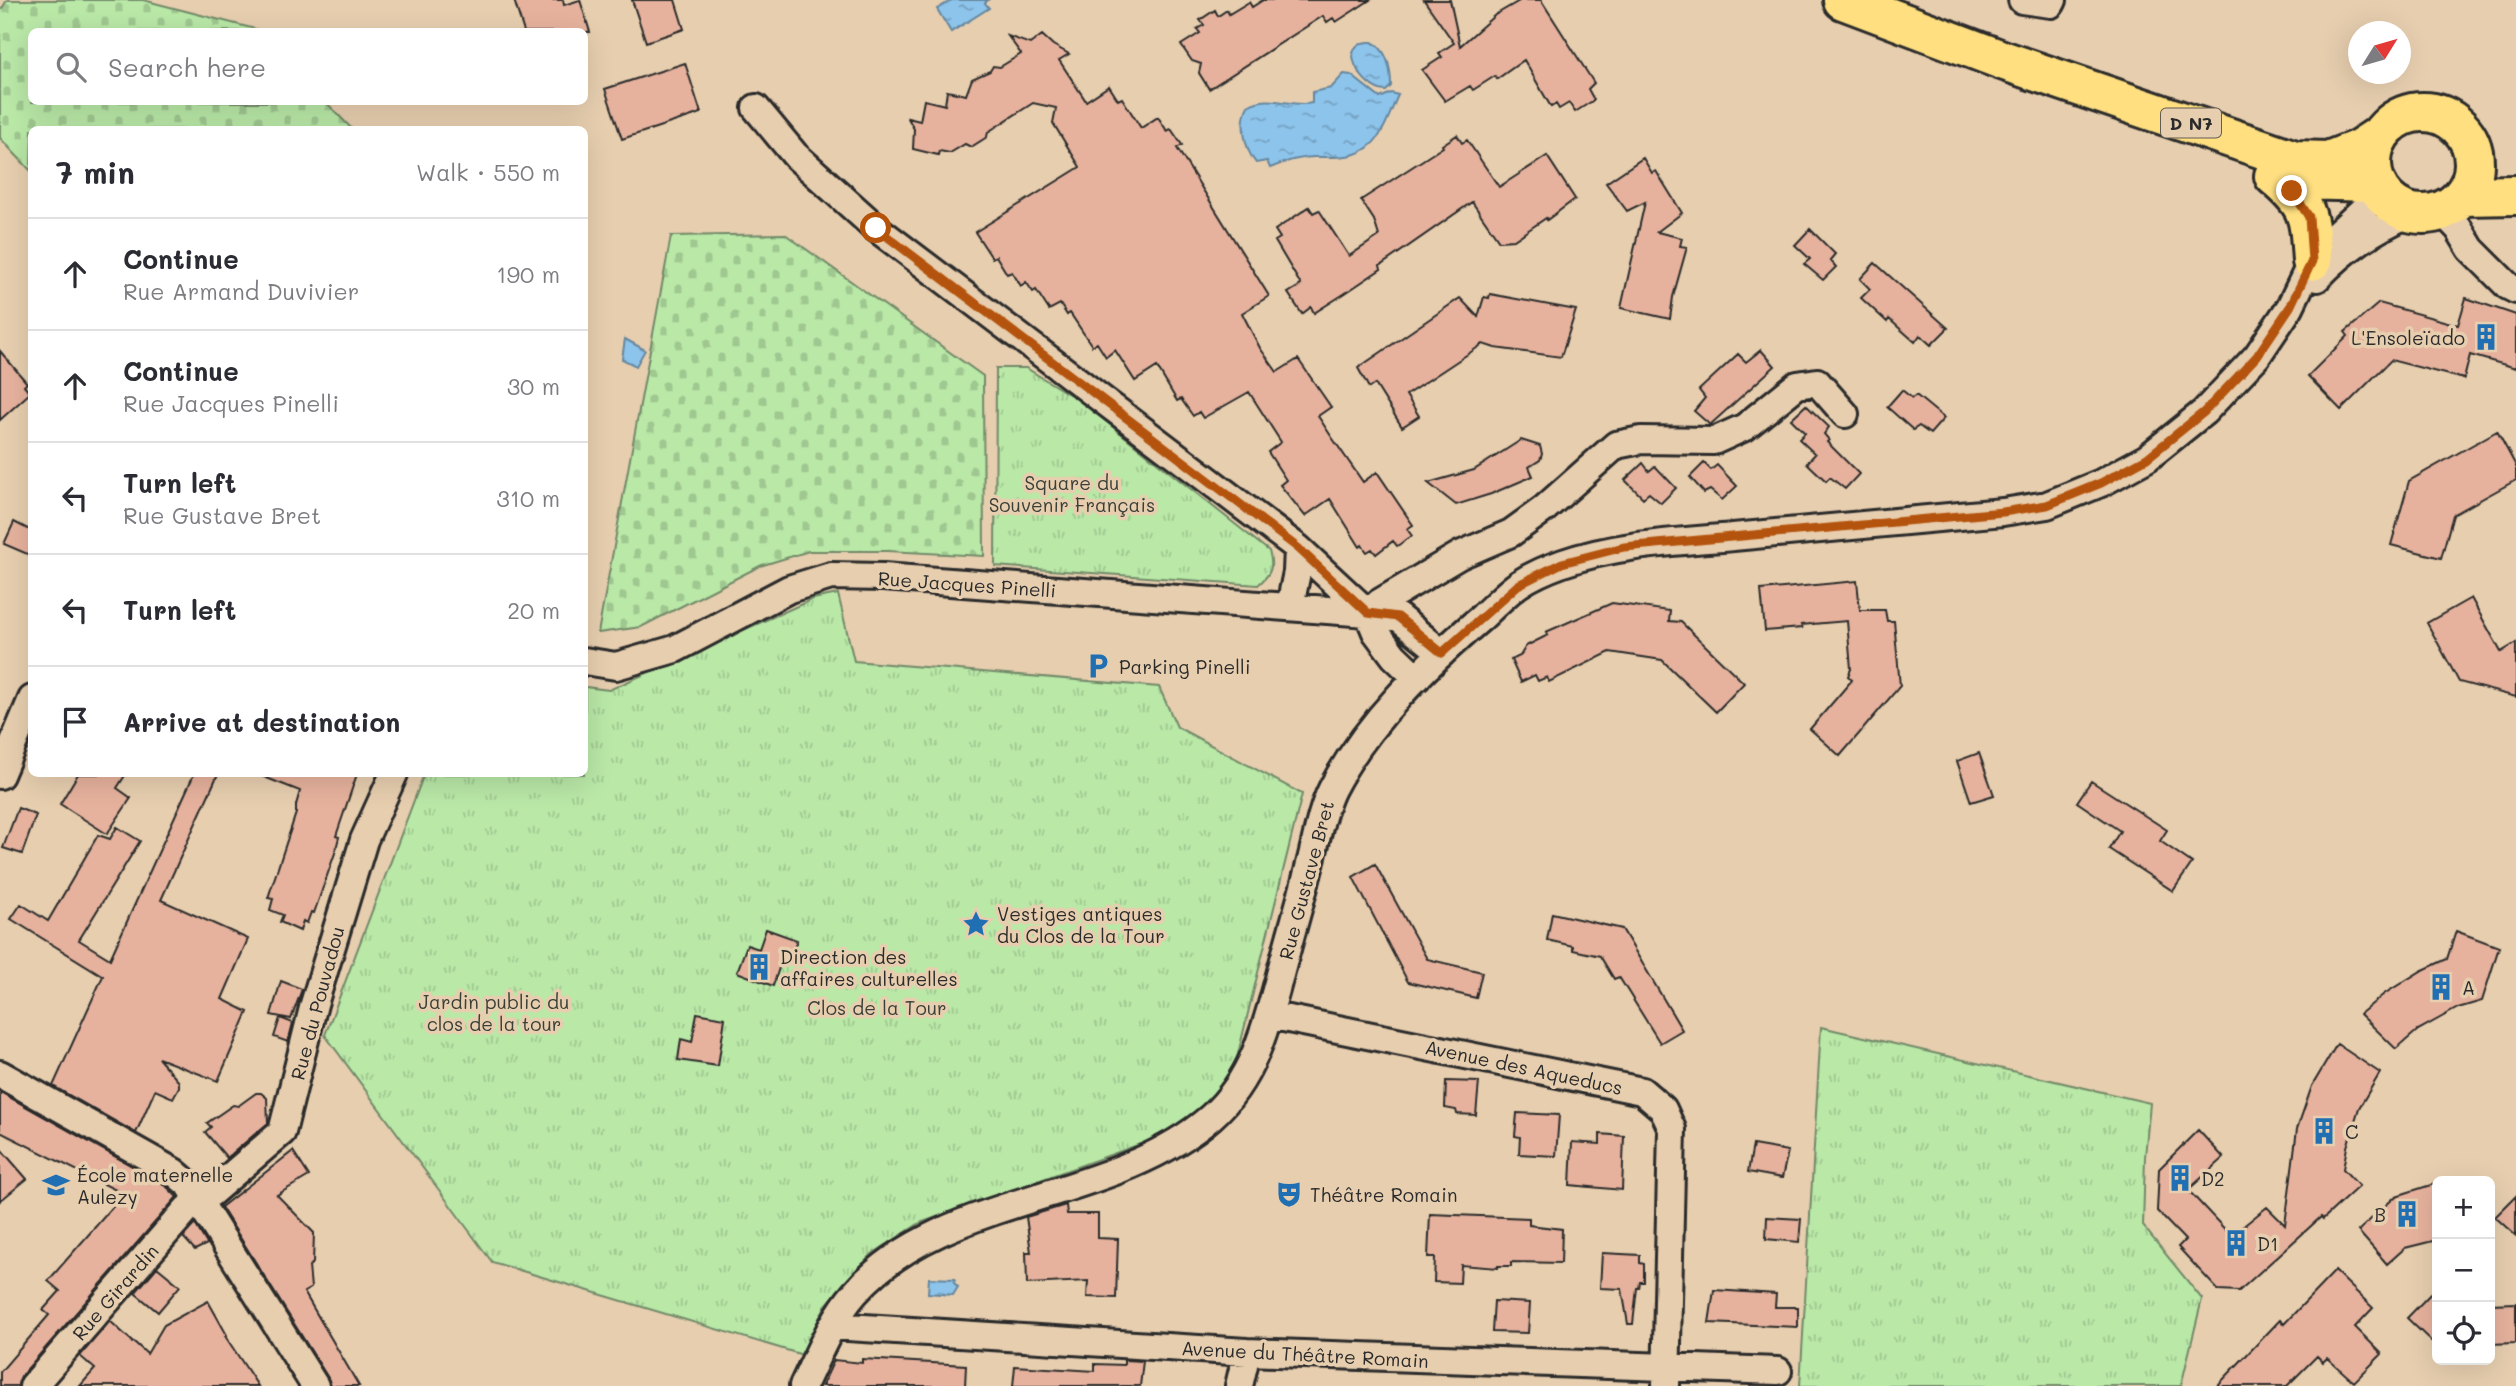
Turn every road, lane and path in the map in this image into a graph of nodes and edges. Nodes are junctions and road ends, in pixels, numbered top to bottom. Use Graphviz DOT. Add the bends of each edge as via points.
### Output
graph roads {
  1 [pos="1843,0"];
  2 [pos="2022,0"];
  3 [pos="2053,0"];
  4 [pos="2002,60"];
  5 [pos="756,108"];
  6 [pos="2379,136"];
  7 [pos="2472,150"];
  8 [pos="2516,174"];
  9 [pos="2274,176"];
  10 [pos="2516,195"];
  11 [pos="2414,199"];
  12 [pos="2312,261"];
  13 [pos="2516,290"];
  14 [pos="2290,307"];
  15 [pos="1845,414"];
  16 [pos="1298,548"];
  17 [pos="1290,606"];
  18 [pos="1368,613"];
  19 [pos="1442,653"];
  20 [pos="588,662"];
  21 [pos="1417,678"];
  22 [pos="28,708"];
  23 [pos="0,775"];
  24 [pos="393,777"];
  25 [pos="1269,1014"];
  26 [pos="0,1074"];
  27 [pos="199,1201"];
  28 [pos="832,1326"];
  29 [pos="1247,1352"];
  30 [pos="1778,1371"];
  31 [pos="1666,1377"];
  32 [pos="33,1386"];
  33 [pos="315,1386"];
  34 [pos="803,1386"];
  35 [pos="1239,1386"];
  1 -- 4 [label="main road, D N7"];
  2 -- 3 [label="street" via="2051,4"];
  4 -- 6 [label="main road, D N7" via="2295,160 2328,161"];
  4 -- 9 [label="main road, D N7"];
  5 -- 16 [label="street" via="795,155 876,228"];
  6 -- 7 [label="main road" via="2398,118 2428,112 2456,124"];
  6 -- 11 [label="main road" via="2371,167"];
  7 -- 8 [label="main road"];
  7 -- 11 [label="main road" via="2470,182"];
  9 -- 11 [label="main road, D N7"];
  9 -- 12 [label="main road" via="2292,191 2309,217"];
  10 -- 11 [label="main road, D N7"];
  11 -- 12 [label="street, Rue Gustave Bret" via="2327,243"];
  11 -- 13 [label="street" via="2459,229 2471,249"];
  11 -- 14 [label="street, Rue Gustave Bret" via="2331,263"];
  12 -- 14 [label="street, Rue Gustave Bret"];
  14 -- 19 [label="street, Rue Gustave Bret" via="2257,356 2204,412 2147,458 2080,492 2047,505 2003,512 1624,547 1562,563 1518,585"];
  15 -- 18 [label="street" via="1817,382 1797,385 1745,427 1714,441 1641,440 1616,445 1510,533 1460,555"];
  16 -- 17 [label="street"];
  16 -- 18 [label="street"];
  17 -- 18 [label="street, Rue Jacques Pinelli"];
  17 -- 20 [label="street, Rue Jacques Pinelli" via="831,576 789,589 675,649 616,666"];
  18 -- 19 [label="street, Rue Jacques Pinelli" via="1398,617"];
  18 -- 21 [label="street" via="1394,656"];
  19 -- 21 [label="street, Rue Gustave Bret"];
  21 -- 25 [label="street, Rue Gustave Bret" via="1359,743 1329,795"];
  22 -- 23 [label="street"];
  24 -- 27 [label="street, Rue du Pouvadou" via="364,840 314,1003 282,1132"];
  25 -- 28 [label="street, Rue Gustave Bret" via="1241,1084 1188,1136 1128,1167 916,1244 881,1267 854,1294"];
  25 -- 31 [label="street, Avenue des Aqueducs" via="1642,1091 1663,1109 1672,1129"];
  26 -- 27 [label="street" via="174,1172"];
  27 -- 32 [label="street, Rue Girardin" via="187,1209"];
  27 -- 33 [label="street"];
  28 -- 29 [label="street, Avenue du Théâtre Romain"];
  28 -- 34 [label="street, Rue Gustave Bret"];
  29 -- 31 [label="street, Avenue du Théâtre Romain"];
  29 -- 35 [label="street"];
  30 -- 31 [label="street, Avenue du Théâtre Romain"];
}
